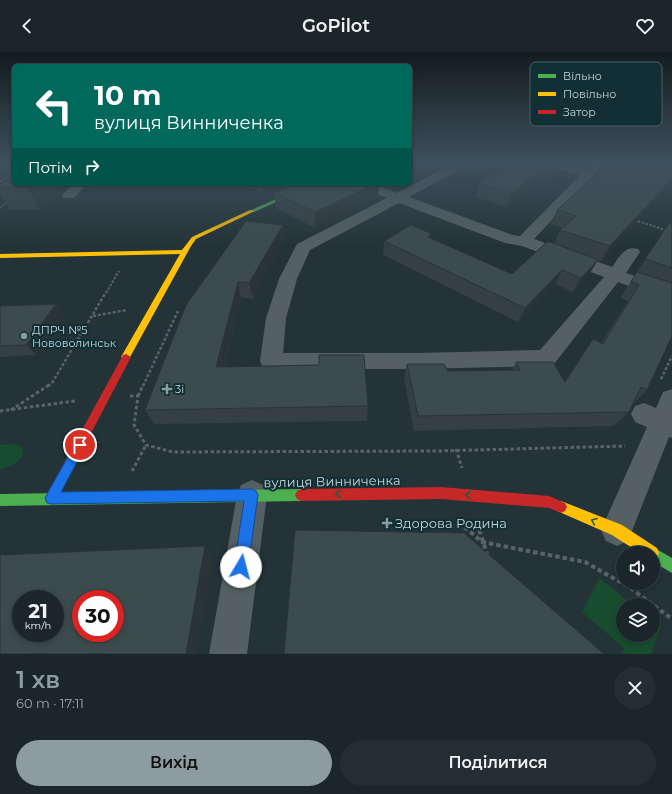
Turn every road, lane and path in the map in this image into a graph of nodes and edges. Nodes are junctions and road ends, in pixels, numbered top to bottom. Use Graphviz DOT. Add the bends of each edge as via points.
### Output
graph roads {
  1 [pos="74,190"];
  2 [pos="300,190"];
  3 [pos="378,190"];
  4 [pos="413,190"];
  5 [pos="572,190"];
  6 [pos="69,195"];
  7 [pos="12,198"];
  8 [pos="398,198"];
  9 [pos="0,208"];
  10 [pos="628,219"];
  11 [pos="672,232"];
  12 [pos="524,241"];
  13 [pos="183,252"];
  14 [pos="632,252"];
  15 [pos="0,256"];
  16 [pos="120,269"];
  17 [pos="615,275"];
  18 [pos="672,296"];
  19 [pos="179,307"];
  20 [pos="127,310"];
  21 [pos="92,316"];
  22 [pos="138,396"];
  23 [pos="104,398"];
  24 [pos="0,411"];
  25 [pos="9,411"];
  26 [pos="662,415"];
  27 [pos="647,458"];
  28 [pos="252,495"];
  29 [pos="51,498"];
  30 [pos="0,500"];
  31 [pos="457,521"];
  32 [pos="617,530"];
  33 [pos="482,542"];
  34 [pos="642,546"];
  35 [pos="487,556"];
  36 [pos="660,558"];
  37 [pos="672,566"];
  38 [pos="672,619"];
  39 [pos="228,654"];
  1 -- 6 [label="street"];
  2 -- 13 [label="street" via="207,231 194,238"];
  3 -- 8 [label="street"];
  4 -- 8 [label="street"];
  5 -- 12 [label="street"];
  7 -- 9 [label="path"];
  8 -- 12 [label="street" via="511,240"];
  8 -- 17 [label="street" via="303,247 288,279 276,318 271,360 416,361 546,358"];
  10 -- 11 [label="path"];
  12 -- 17 [label="street"];
  13 -- 15 [label="street"];
  13 -- 23 [label="street"];
  14 -- 17 [label="street"];
  16 -- 21 [label="path"];
  17 -- 18 [label="street"];
  19 -- 22 [label="path"];
  20 -- 21 [label="path"];
  21 -- 25 [label="path" via="52,383"];
  22 -- 23 [label="path"];
  22 -- 27 [label="path" via="134,425 146,445 173,452 438,451 626,446"];
  23 -- 25 [label="path"];
  23 -- 29 [label="street"];
  24 -- 25 [label="path"];
  26 -- 27 [label="street"];
  27 -- 32 [label="street"];
  28 -- 29 [label="street, вулиця Винниченка"];
  32 -- 28 [label="street, вулиця Винниченка, one-way" via="549,502 441,493"];
  28 -- 39 [label="street"];
  29 -- 30 [label="street, вулиця Винниченка"];
  31 -- 33 [label="path"];
  32 -- 34 [label="street, вулиця Винниченка"];
  33 -- 35 [label="path"];
  33 -- 38 [label="path" via="585,562 629,587"];
  36 -- 37 [label="street, вулиця Винниченка"];
}
